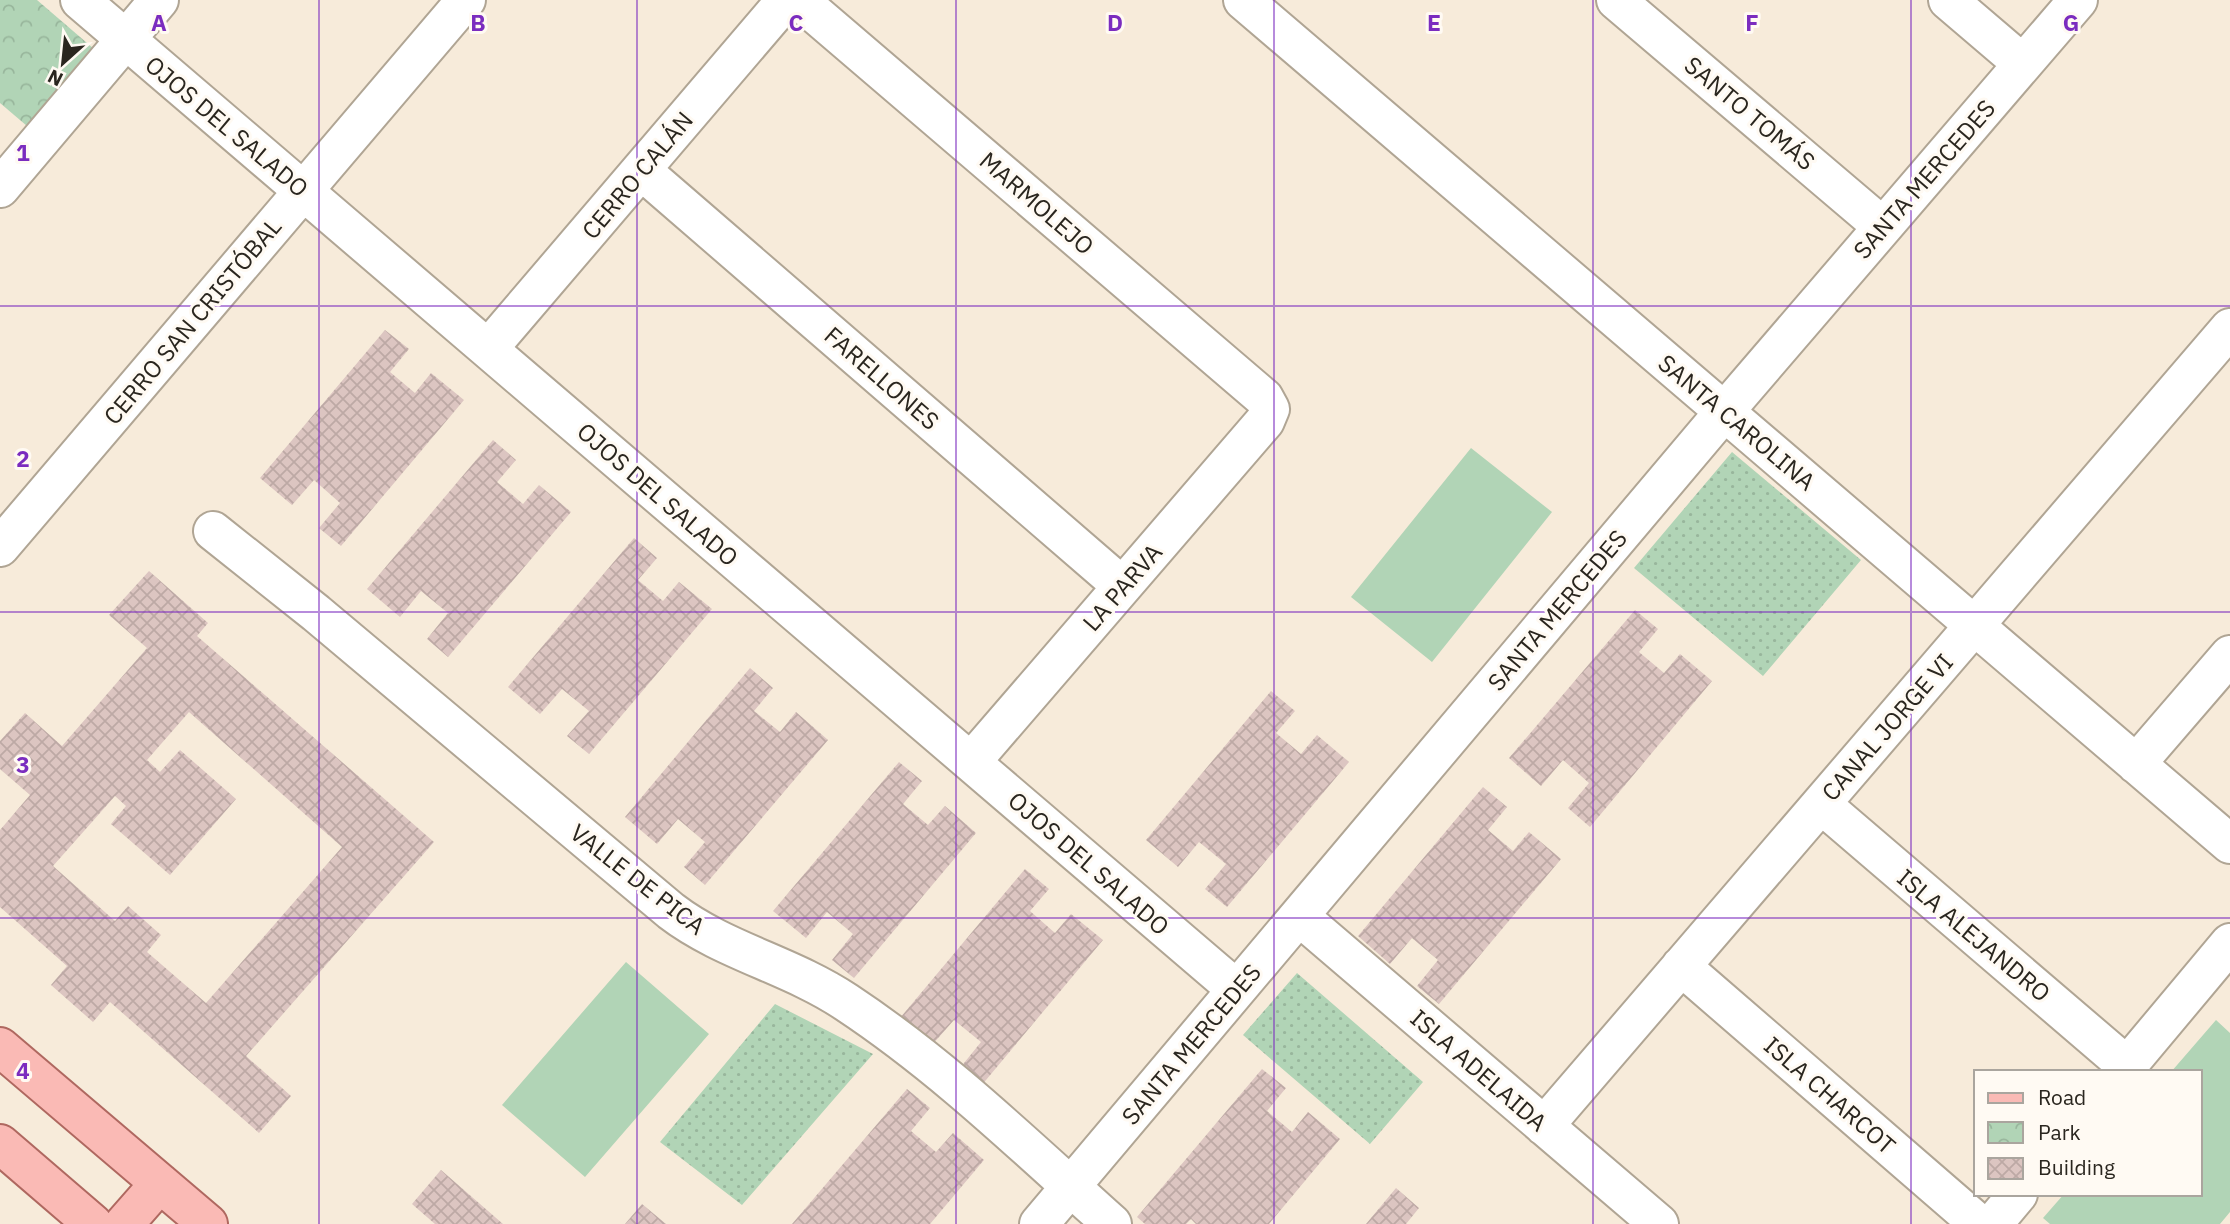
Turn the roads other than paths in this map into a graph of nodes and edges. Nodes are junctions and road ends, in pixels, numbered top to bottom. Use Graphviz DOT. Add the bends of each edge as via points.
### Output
graph roads {
  1 [pos="80,0"];
  2 [pos="159,0"];
  3 [pos="466,0"];
  4 [pos="786,0"];
  5 [pos="799,0"];
  6 [pos="1243,0"];
  7 [pos="1616,0"];
  8 [pos="1948,0"];
  9 [pos="2078,0"];
  10 [pos="126,39"];
  11 [pos="2023,64"];
  12 [pos="641,170"];
  13 [pos="0,188"];
  14 [pos="304,191"];
  15 [pos="1883,227"];
  16 [pos="2230,328"];
  17 [pos="488,349"];
  18 [pos="1270,409"];
  19 [pos="1724,412"];
  20 [pos="213,531"];
  21 [pos="0,547"];
  22 [pos="1122,586"];
  23 [pos="1975,625"];
  24 [pos="2230,655"];
  25 [pos="971,762"];
  26 [pos="2136,764"];
  27 [pos="1821,804"];
  28 [pos="2230,844"];
  29 [pos="1299,916"];
  30 [pos="2230,943"];
  31 [pos="1682,966"];
  32 [pos="1237,989"];
  33 [pos="0,1047"];
  34 [pos="2124,1069"];
  35 [pos="1544,1126"];
  36 [pos="0,1144"];
  37 [pos="160,1183"];
  38 [pos="1070,1186"];
  39 [pos="2016,1196"];
  40 [pos="93,1224"];
  41 [pos="124,1224"];
  42 [pos="208,1224"];
  43 [pos="1039,1224"];
  44 [pos="1112,1224"];
  45 [pos="1659,1224"];
  46 [pos="1979,1224"];
  47 [pos="1993,1224"];
  1 -- 10 [label="street, OJOS DEL SALADO"];
  2 -- 10 [label="street"];
  3 -- 14 [label="street, CERRO SAN CRISTÓBAL"];
  4 -- 12 [label="street, CERRO CALÁN"];
  5 -- 18 [label="street, MARMOLEJO" via="1254,389"];
  6 -- 19 [label="street, SANTA CAROLINA"];
  7 -- 15 [label="street, SANTO TOMÁS"];
  8 -- 11 [label="street"];
  9 -- 11 [label="street, SANTA MERCEDES"];
  10 -- 13 [label="street"];
  10 -- 14 [label="street, OJOS DEL SALADO"];
  11 -- 15 [label="street, SANTA MERCEDES"];
  12 -- 17 [label="street, CERRO CALÁN"];
  12 -- 22 [label="street, FARELLONES"];
  14 -- 17 [label="street, OJOS DEL SALADO"];
  14 -- 21 [label="street, CERRO SAN CRISTÓBAL"];
  15 -- 19 [label="street, SANTA MERCEDES"];
  16 -- 23 [label="street, CANAL JORGE VI"];
  17 -- 25 [label="street, OJOS DEL SALADO"];
  18 -- 22 [label="street, LA PARVA" via="1265,421"];
  19 -- 23 [label="street, SANTA CAROLINA"];
  19 -- 29 [label="street, SANTA MERCEDES"];
  20 -- 38 [label="street, VALLE DE PICA" via="678,917 797,973 866,1015 942,1070"];
  22 -- 25 [label="street, LA PARVA"];
  23 -- 26 [label="street, SANTA CAROLINA"];
  23 -- 27 [label="street, CANAL JORGE VI"];
  24 -- 26 [label="street"];
  25 -- 32 [label="street, OJOS DEL SALADO"];
  26 -- 28 [label="street, SANTA CAROLINA"];
  27 -- 31 [label="street, CANAL JORGE VI"];
  27 -- 34 [label="street, ISLA ALEJANDRO"];
  29 -- 32 [label="street, SANTA MERCEDES"];
  29 -- 35 [label="street, ISLA ADELAIDA"];
  30 -- 34 [label="street"];
  31 -- 35 [label="street, CANAL JORGE VI"];
  31 -- 46 [label="street, ISLA CHARCOT"];
  32 -- 38 [label="street, SANTA MERCEDES"];
  33 -- 37 [label="main road"];
  35 -- 45 [label="street, ISLA ADELAIDA"];
  36 -- 40 [label="main road"];
  37 -- 41 [label="main road"];
  37 -- 42 [label="main road"];
  38 -- 43 [label="street, SANTA MERCEDES"];
  38 -- 44 [label="street, VALLE DE PICA"];
  39 -- 47 [label="street"];
}
